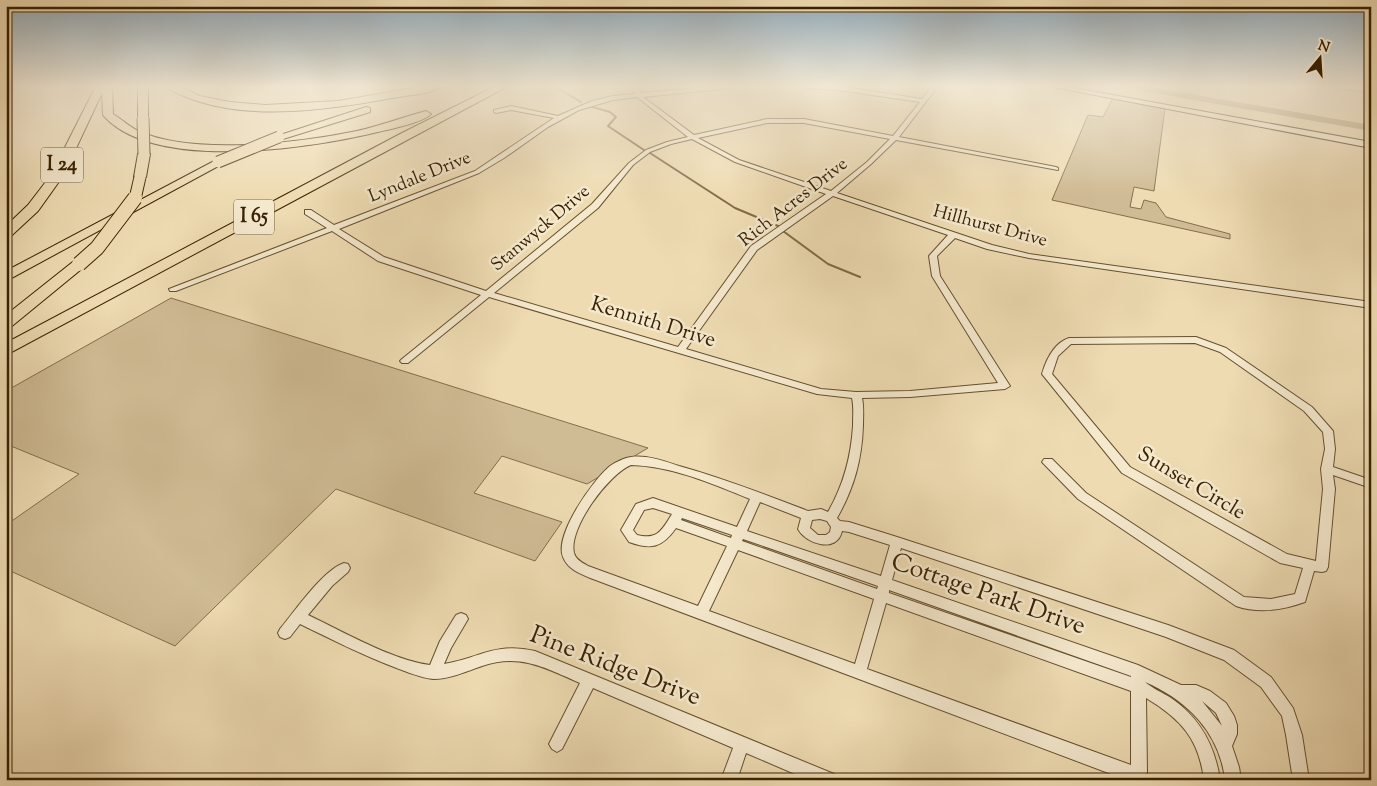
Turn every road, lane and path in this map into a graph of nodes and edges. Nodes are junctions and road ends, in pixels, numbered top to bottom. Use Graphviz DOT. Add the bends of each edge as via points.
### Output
graph roads {
  1 [pos="83,123"];
  2 [pos="115,123"];
  3 [pos="143,123"];
  4 [pos="322,123"];
  5 [pos="400,123"];
  6 [pos="430,123"];
  7 [pos="548,123"];
  8 [pos="673,123"];
  9 [pos="759,123"];
  10 [pos="814,123"];
  11 [pos="907,123"];
  12 [pos="1250,123"];
  13 [pos="692,137"];
  14 [pos="896,137"];
  15 [pos="1371,145"];
  16 [pos="1056,169"];
  17 [pos="832,193"];
  18 [pos="308,212"];
  19 [pos="333,230"];
  20 [pos="6,234"];
  21 [pos="953,235"];
  22 [pos="6,277"];
  23 [pos="173,289"];
  24 [pos="488,294"];
  25 [pos="1371,305"];
  26 [pos="6,323"];
  27 [pos="6,350"];
  28 [pos="680,350"];
  29 [pos="405,362"];
  30 [pos="856,395"];
  31 [pos="1048,462"];
  32 [pos="1327,469"];
  33 [pos="1371,484"];
  34 [pos="757,497"];
  35 [pos="808,516"];
  36 [pos="676,517"];
  37 [pos="834,522"];
  38 [pos="736,538"];
  39 [pos="897,542"];
  40 [pos="1310,564"];
  41 [pos="344,568"];
  42 [pos="884,590"];
  43 [pos="701,613"];
  44 [pos="298,616"];
  45 [pos="461,619"];
  46 [pos="285,633"];
  47 [pos="434,672"];
  48 [pos="1138,672"];
  49 [pos="859,673"];
  50 [pos="590,679"];
  51 [pos="1139,687"];
  52 [pos="742,743"];
  53 [pos="557,744"];
  54 [pos="729,780"];
  55 [pos="828,780"];
  56 [pos="1212,780"];
  57 [pos="1233,780"];
  58 [pos="1301,780"];
  1 -- 20 [label="highway, I 24" via="57,176 33,208"];
  2 -- 5 [label="highway" via="132,133 171,143 247,148 312,142"];
  3 -- 26 [label="highway, bridge" via="144,154 136,199 97,248"];
  4 -- 22 [label="highway, bridge" via="218,162"];
  6 -- 27 [label="highway, I 65"];
  7 -- 19 [label="street, Lyndale Drive" via="486,168"];
  8 -- 13 [label="street, Hillhurst Drive"];
  9 -- 13 [label="street, Stanwyck Drive"];
  10 -- 14 [label="street, Stanwyck Drive"];
  11 -- 14 [label="street, Rich Acres Drive"];
  12 -- 15 [label="main road"];
  13 -- 17 [label="street, Hillhurst Drive" via="737,161"];
  13 -- 24 [label="street, Stanwyck Drive" via="648,151 631,164 595,206"];
  14 -- 16 [label="street, Stanwyck Drive"];
  14 -- 17 [label="street, Rich Acres Drive"];
  17 -- 21 [label="street, Hillhurst Drive"];
  17 -- 28 [label="street, Rich Acres Drive" via="754,248"];
  18 -- 19 [label="street, Kennith Drive"];
  19 -- 23 [label="street, Lyndale Drive"];
  19 -- 24 [label="street, Kennith Drive" via="381,259"];
  21 -- 25 [label="street, Hillhurst Drive" via="1029,256"];
  21 -- 30 [label="street, Kennith Drive" via="933,256 936,276 1005,386"];
  24 -- 28 [label="street, Kennith Drive"];
  24 -- 29 [label="street, Stanwyck Drive"];
  28 -- 30 [label="street, Kennith Drive" via="821,392"];
  30 -- 37 [label="street" via="857,457"];
  31 -- 40 [label="street" via="1082,496 1241,602 1275,606 1300,598"];
  32 -- 33 [label="street"];
  32 -- 40 [label="street, Sunset Circle" via="1329,489 1322,567"];
  32 -- 40 [label="street, Sunset Circle" via="1328,431 1308,408 1223,350 1196,340 1069,341 1049,361 1047,374 1126,470 1284,559"];
  34 -- 35 [label="street"];
  34 -- 38 [label="street"];
  34 -- 43 [label="street" via="653,463 630,461 611,471 586,504 569,537 568,556 577,566"];
  35 -- 37 [label="street" via="821,514"];
  35 -- 37 [label="street" via="804,529 816,539 836,535"];
  36 -- 38 [label="street, Cottage Park Drive"];
  37 -- 39 [label="street"];
  38 -- 42 [label="street, Cottage Park Drive"];
  38 -- 43 [label="street"];
  39 -- 42 [label="street"];
  39 -- 58 [label="street" via="1176,634 1229,655 1266,682 1288,712"];
  41 -- 44 [label="street" via="327,582"];
  42 -- 48 [label="street, Cottage Park Drive"];
  42 -- 49 [label="street"];
  42 -- 51 [label="street, Cottage Park Drive"];
  43 -- 49 [label="street"];
  44 -- 46 [label="street"];
  44 -- 47 [label="street, Pine Ridge Drive" via="413,669"];
  45 -- 47 [label="street" via="444,645"];
  47 -- 50 [label="street, Pine Ridge Drive" via="490,656 521,652"];
  48 -- 51 [label="street"];
  48 -- 57 [label="street, Cottage Park Drive" via="1179,692 1186,689 1206,696 1222,710 1227,718 1229,734 1224,745"];
  49 -- 51 [label="street" via="1130,774 1139,772"];
  50 -- 52 [label="street, Pine Ridge Drive"];
  50 -- 53 [label="street"];
  51 -- 56 [label="street, Cottage Park Drive" via="1166,701 1195,730 1211,764"];
  52 -- 54 [label="street"];
  52 -- 55 [label="street, Pine Ridge Drive"];
}
